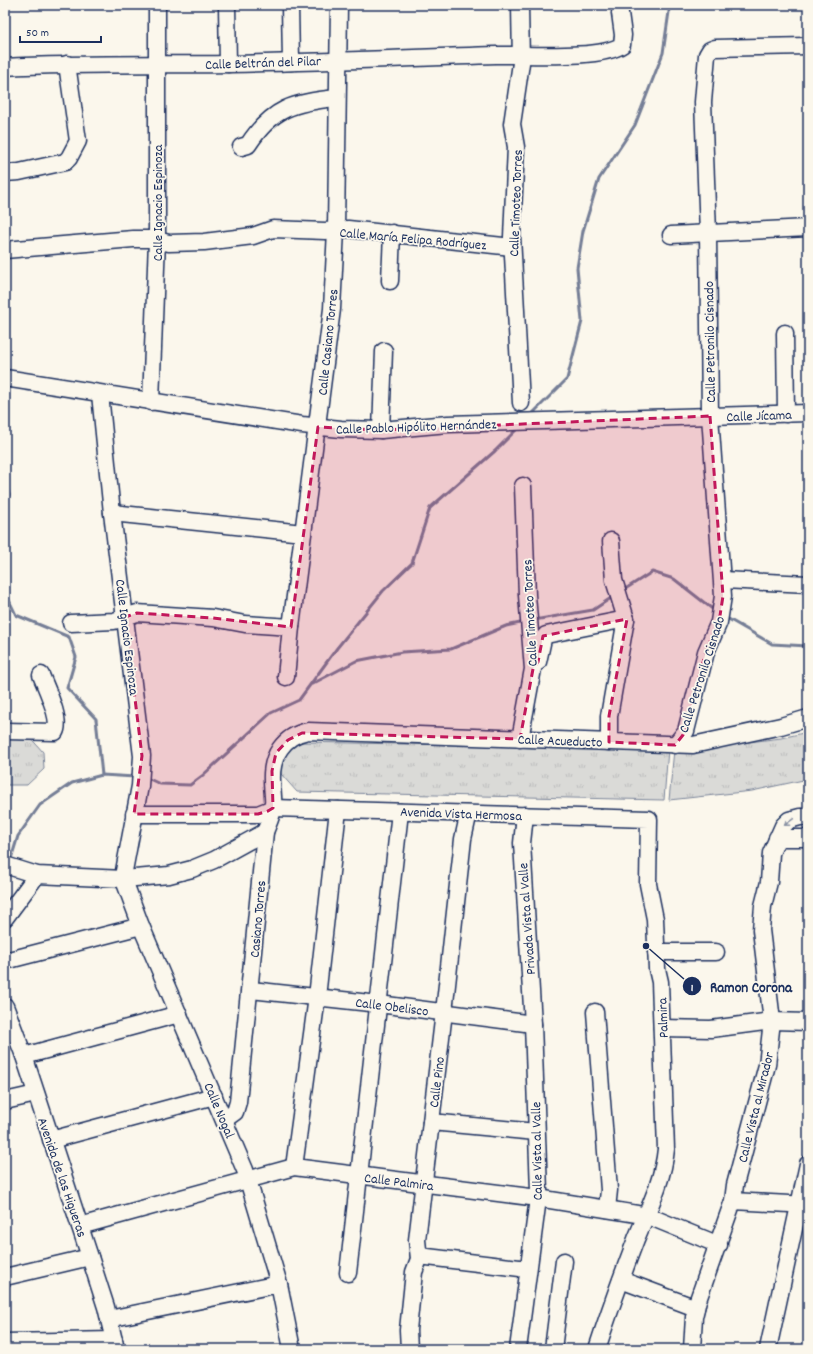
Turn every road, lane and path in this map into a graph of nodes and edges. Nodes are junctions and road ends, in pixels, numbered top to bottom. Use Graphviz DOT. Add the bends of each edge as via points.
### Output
graph roads {
  1 [pos="157,5"];
  2 [pos="227,5"];
  3 [pos="290,5"];
  4 [pos="339,5"];
  5 [pos="520,5"];
  6 [pos="620,13"];
  7 [pos="808,46"];
  8 [pos="522,54"];
  9 [pos="338,60"];
  10 [pos="291,62"];
  11 [pos="67,64"];
  12 [pos="157,64"];
  13 [pos="228,64"];
  14 [pos="5,67"];
  15 [pos="337,98"];
  16 [pos="241,147"];
  17 [pos="5,173"];
  18 [pos="808,228"];
  19 [pos="336,230"];
  20 [pos="392,233"];
  21 [pos="708,233"];
  22 [pos="671,235"];
  23 [pos="157,240"];
  24 [pos="512,247"];
  25 [pos="5,250"];
  26 [pos="390,281"];
  27 [pos="785,333"];
  28 [pos="384,351"];
  29 [pos="5,378"];
  30 [pos="100,394"];
  31 [pos="151,402"];
  32 [pos="521,403"];
  33 [pos="808,413"];
  34 [pos="786,414"];
  35 [pos="710,416"];
  36 [pos="318,427"];
  37 [pos="381,430"];
  38 [pos="523,486"];
  39 [pos="112,514"];
  40 [pos="303,533"];
  41 [pos="611,541"];
  42 [pos="723,580"];
  43 [pos="808,584"];
  44 [pos="125,617"];
  45 [pos="626,619"];
  46 [pos="72,623"];
  47 [pos="291,627"];
  48 [pos="533,664"];
  49 [pos="41,675"];
  50 [pos="286,677"];
  51 [pos="808,718"];
  52 [pos="5,731"];
  53 [pos="308,731"];
  54 [pos="520,739"];
  55 [pos="608,742"];
  56 [pos="675,745"];
  57 [pos="273,808"];
  58 [pos="338,810"];
  59 [pos="400,812"];
  60 [pos="134,814"];
  61 [pos="466,814"];
  62 [pos="525,815"];
  63 [pos="808,817"];
  64 [pos="649,818"];
  65 [pos="265,832"];
  66 [pos="777,838"];
  67 [pos="808,838"];
  68 [pos="8,865"];
  69 [pos="37,875"];
  70 [pos="124,879"];
  71 [pos="5,918"];
  72 [pos="141,926"];
  73 [pos="656,952"];
  74 [pos="716,952"];
  75 [pos="5,961"];
  76 [pos="251,990"];
  77 [pos="317,997"];
  78 [pos="379,1004"];
  79 [pos="5,1006"];
  80 [pos="444,1012"];
  81 [pos="595,1012"];
  82 [pos="179,1014"];
  83 [pos="772,1021"];
  84 [pos="808,1022"];
  85 [pos="533,1024"];
  86 [pos="662,1028"];
  87 [pos="24,1056"];
  88 [pos="36,1094"];
  89 [pos="214,1096"];
  90 [pos="5,1101"];
  91 [pos="224,1120"];
  92 [pos="431,1122"];
  93 [pos="536,1132"];
  94 [pos="51,1140"];
  95 [pos="808,1164"];
  96 [pos="294,1167"];
  97 [pos="359,1176"];
  98 [pos="248,1180"];
  99 [pos="424,1184"];
  100 [pos="538,1198"];
  101 [pos="733,1201"];
  102 [pos="804,1205"];
  103 [pos="607,1209"];
  104 [pos="646,1216"];
  105 [pos="80,1226"];
  106 [pos="719,1245"];
  107 [pos="419,1256"];
  108 [pos="90,1257"];
  109 [pos="564,1261"];
  110 [pos="528,1269"];
  111 [pos="348,1273"];
  112 [pos="5,1277"];
  113 [pos="621,1280"];
  114 [pos="278,1284"];
  115 [pos="696,1308"];
  116 [pos="109,1319"];
  117 [pos="5,1342"];
  118 [pos="115,1345"];
  119 [pos="292,1349"];
  120 [pos="409,1349"];
  121 [pos="518,1349"];
  122 [pos="553,1349"];
  123 [pos="597,1349"];
  124 [pos="692,1349"];
  125 [pos="768,1349"];
  1 -- 12 [label="street, Calle Ignacio Espinoza"];
  2 -- 13 [label="street"];
  3 -- 10 [label="street"];
  4 -- 9 [label="street, Calle Casiano Torres"];
  5 -- 8 [label="street, Calle Timoteo Torres"];
  6 -- 8 [label="street, Calle Beltrán del Pilar" via="623,40 622,45 615,49 591,55"];
  7 -- 21 [label="street, Calle Petronilo Cisnado" via="710,50 703,102"];
  8 -- 9 [label="street, Calle Beltrán del Pilar"];
  8 -- 24 [label="street, Calle Timoteo Torres" via="512,124 516,147"];
  9 -- 10 [label="street, Calle Beltrán del Pilar"];
  9 -- 15 [label="street, Calle Casiano Torres"];
  10 -- 13 [label="street, Calle Beltrán del Pilar"];
  11 -- 12 [label="street, Calle Beltrán del Pilar"];
  11 -- 14 [label="street, Calle Beltrán del Pilar"];
  11 -- 17 [label="street" via="78,141 68,160"];
  12 -- 13 [label="street, Calle Beltrán del Pilar"];
  12 -- 23 [label="street, Calle Ignacio Espinoza"];
  15 -- 16 [label="street" via="303,102 284,110 261,126 248,145"];
  15 -- 19 [label="street, Calle Casiano Torres"];
  18 -- 21 [label="street"];
  19 -- 20 [label="street, Calle María Felipa Rodríguez"];
  19 -- 23 [label="street, Calle María Felipa Rodríguez" via="273,229 253,236 217,242"];
  19 -- 36 [label="street, Calle Casiano Torres" via="332,309"];
  20 -- 24 [label="street, Calle María Felipa Rodríguez"];
  20 -- 26 [label="street"];
  21 -- 22 [label="street"];
  21 -- 35 [label="street, Calle Petronilo Cisnado"];
  23 -- 25 [label="street, Calle María Felipa Rodríguez" via="133,239"];
  23 -- 31 [label="street, Calle Ignacio Espinoza"];
  24 -- 32 [label="street, Calle Timoteo Torres"];
  27 -- 34 [label="street"];
  28 -- 37 [label="street"];
  29 -- 30 [label="street, Calle Pablo Hipólito Hernández"];
  30 -- 31 [label="street, Calle Pablo Hipólito Hernández"];
  30 -- 39 [label="street, Calle Ignacio Espinoza"];
  31 -- 36 [label="street, Calle Pablo Hipólito Hernández"];
  33 -- 34 [label="street, Calle Jícama"];
  34 -- 35 [label="street, Calle Jícama"];
  35 -- 37 [label="street, Calle Pablo Hipólito Hernández"];
  35 -- 42 [label="street, Calle Petronilo Cisnado"];
  36 -- 37 [label="street, Calle Pablo Hipólito Hernández"];
  36 -- 40 [label="street, Calle Casiano Torres"];
  38 -- 48 [label="street, Calle Timoteo Torres" via="527,595"];
  39 -- 40 [label="street"];
  39 -- 44 [label="street, Calle Ignacio Espinoza"];
  40 -- 47 [label="street, Calle Casiano Torres"];
  41 -- 45 [label="street" via="614,580"];
  42 -- 43 [label="street"];
  42 -- 56 [label="street, Calle Petronilo Cisnado" via="719,622 707,648 686,731"];
  44 -- 46 [label="street" via="114,621"];
  44 -- 47 [label="street" via="137,613"];
  44 -- 60 [label="street, Calle Ignacio Espinoza" via="140,730 141,777"];
  45 -- 48 [label="street" via="546,635 538,662"];
  45 -- 55 [label="street" via="609,716"];
  47 -- 50 [label="street, Calle Casiano Torres"];
  48 -- 54 [label="street, Calle Timoteo Torres"];
  49 -- 52 [label="street" via="57,719 55,732"];
  51 -- 56 [label="street, Calle Acueducto" via="692,745"];
  53 -- 54 [label="street, Calle Acueducto"];
  53 -- 57 [label="street, Casiano Torres" via="294,736 276,753 272,771"];
  54 -- 55 [label="street, Calle Acueducto"];
  55 -- 56 [label="street, Calle Acueducto"];
  57 -- 58 [label="street, Avenida Vista Hermosa"];
  57 -- 60 [label="street, Avenida Vista Hermosa" via="258,814"];
  57 -- 65 [label="street, Casiano Torres"];
  58 -- 59 [label="street, Avenida Vista Hermosa"];
  58 -- 77 [label="street"];
  59 -- 61 [label="street, Avenida Vista Hermosa"];
  59 -- 78 [label="street"];
  60 -- 70 [label="street, Calle Ignacio Espinoza"];
  61 -- 62 [label="street, Avenida Vista Hermosa"];
  61 -- 80 [label="street, Calle Pino"];
  62 -- 64 [label="street, Avenida Vista Hermosa"];
  62 -- 85 [label="street, Privada Vista al Valle" via="522,844"];
  63 -- 66 [label="street, Calle Vista al Mirador, one-way" via="789,820"];
  64 -- 73 [label="street, Palmira" via="648,884"];
  65 -- 70 [label="street" via="192,869 169,875"];
  65 -- 76 [label="street, Casiano Torres"];
  66 -- 67 [label="street"];
  66 -- 83 [label="street, Calle Vista al Mirador" via="771,853 761,930"];
  68 -- 69 [label="street"];
  69 -- 70 [label="street"];
  69 -- 71 [label="street"];
  70 -- 72 [label="street, Calle Nogal"];
  72 -- 75 [label="street"];
  72 -- 82 [label="street, Calle Nogal"];
  73 -- 74 [label="street"];
  73 -- 86 [label="street, Palmira"];
  76 -- 77 [label="street, Calle Obelisco"];
  76 -- 91 [label="street, Casiano Torres" via="238,1102 233,1115"];
  77 -- 78 [label="street, Calle Obelisco"];
  77 -- 96 [label="street"];
  78 -- 80 [label="street, Calle Obelisco"];
  78 -- 97 [label="street"];
  79 -- 87 [label="street, Avenida de las Higueras"];
  80 -- 85 [label="street, Calle Obelisco"];
  80 -- 92 [label="street, Calle Pino"];
  81 -- 103 [label="street" via="609,1190"];
  82 -- 87 [label="street"];
  82 -- 89 [label="street, Calle Nogal"];
  83 -- 84 [label="street"];
  83 -- 86 [label="street" via="711,1029"];
  83 -- 101 [label="street, Calle Vista al Mirador" via="766,1072 735,1184"];
  85 -- 93 [label="street, Calle Vista al Valle"];
  86 -- 104 [label="street, Palmira" via="666,1149 662,1171"];
  87 -- 88 [label="street, Avenida de las Higueras"];
  88 -- 90 [label="street"];
  88 -- 94 [label="street, Avenida de las Higueras"];
  89 -- 91 [label="street, Calle Nogal"];
  89 -- 94 [label="street"];
  91 -- 98 [label="street, Calle Nogal"];
  92 -- 93 [label="street"];
  92 -- 99 [label="street, Calle Pino"];
  93 -- 100 [label="street, Calle Vista al Valle"];
  94 -- 105 [label="street, Avenida de las Higueras"];
  95 -- 102 [label="street"];
  96 -- 97 [label="street, Calle Palmira"];
  96 -- 98 [label="street, Calle Palmira"];
  97 -- 99 [label="street, Calle Palmira"];
  97 -- 111 [label="street"];
  98 -- 105 [label="street, Calle Palmira"];
  98 -- 114 [label="street, Calle Nogal"];
  99 -- 100 [label="street, Calle Palmira"];
  99 -- 107 [label="street, Calle Pino" via="416,1240"];
  100 -- 103 [label="street, Calle Palmira"];
  100 -- 110 [label="street, Calle Vista al Valle"];
  101 -- 102 [label="street"];
  101 -- 106 [label="street, Calle Vista al Mirador"];
  102 -- 125 [label="street"];
  103 -- 104 [label="street, Calle Palmira"];
  104 -- 106 [label="street, Calle Palmira"];
  104 -- 113 [label="street, Palmira"];
  105 -- 108 [label="street, Avenida de las Higueras"];
  106 -- 115 [label="street, Calle Vista al Mirador"];
  107 -- 110 [label="street"];
  107 -- 120 [label="street, Calle Pino" via="414,1272 408,1330"];
  108 -- 112 [label="street"];
  108 -- 116 [label="street, Avenida de las Higueras"];
  109 -- 122 [label="street"];
  110 -- 121 [label="street, Calle Vista al Valle"];
  113 -- 115 [label="street"];
  113 -- 123 [label="street, Palmira"];
  114 -- 116 [label="street"];
  114 -- 119 [label="street, Calle Nogal"];
  115 -- 124 [label="street, Calle Vista al Mirador"];
  116 -- 118 [label="street, Avenida de las Higueras"];
  117 -- 118 [label="street"];
}
